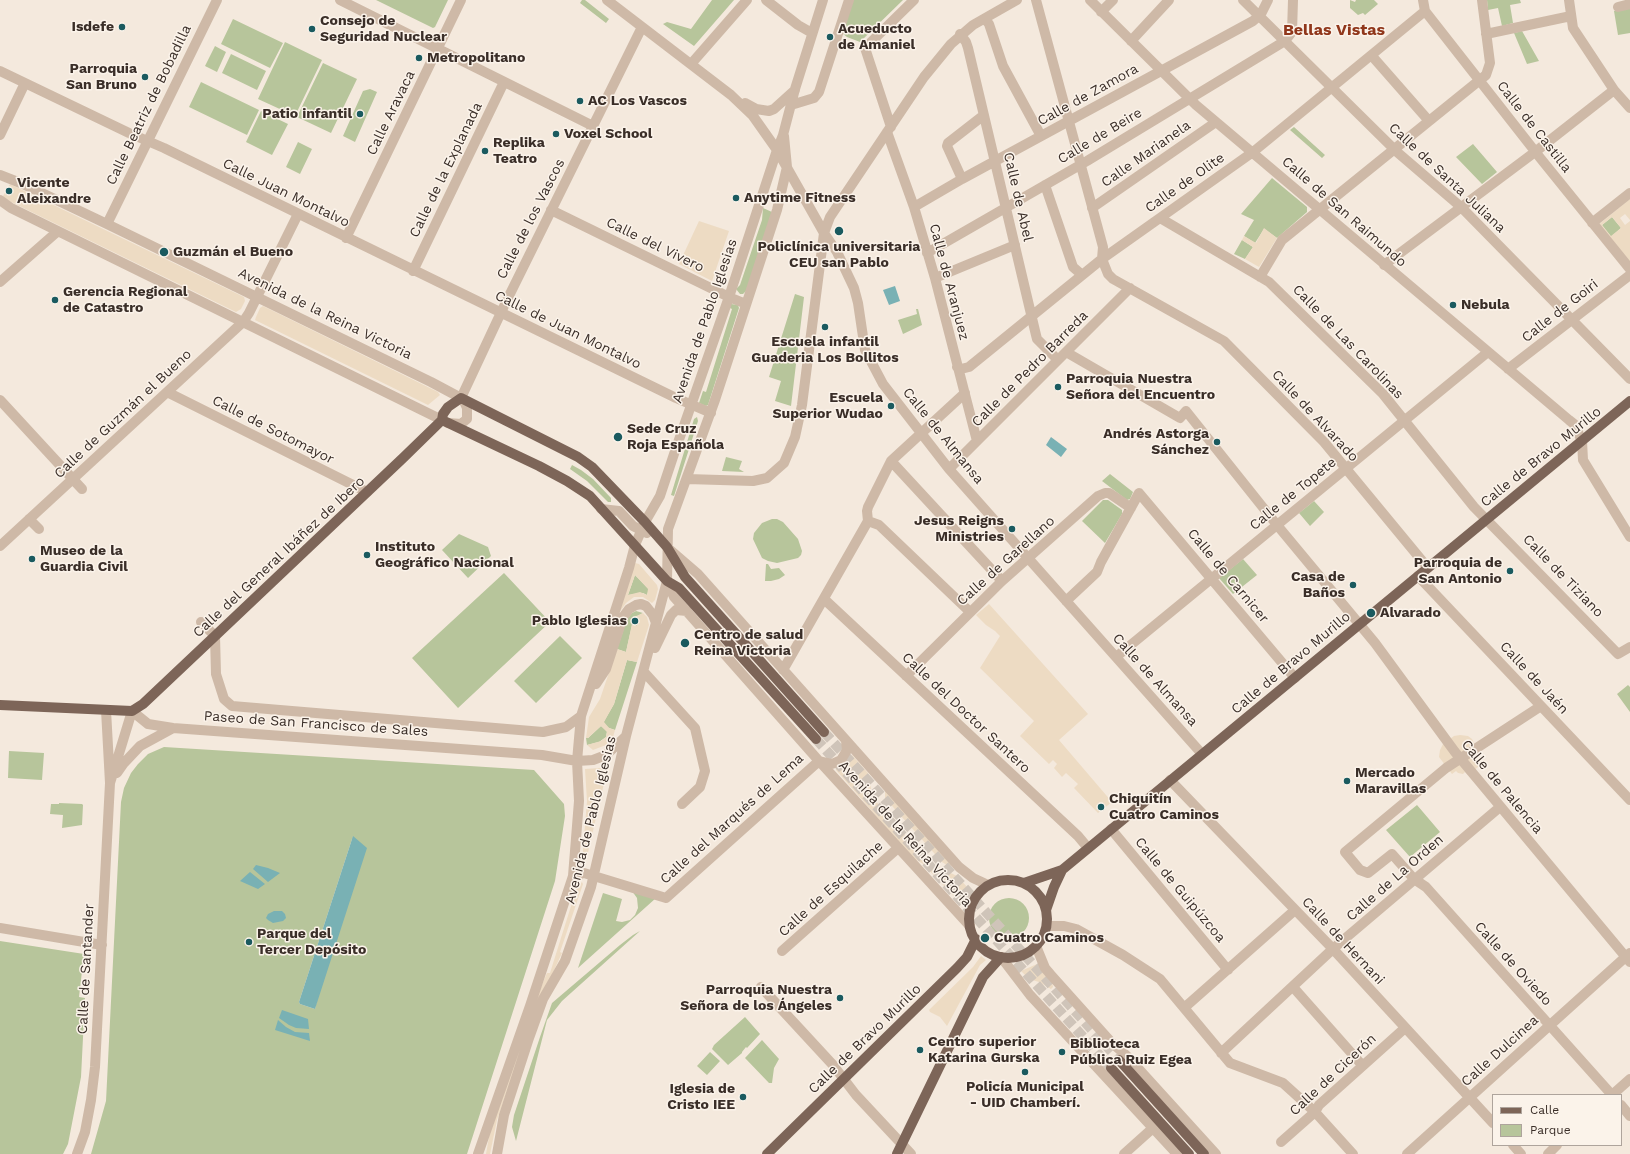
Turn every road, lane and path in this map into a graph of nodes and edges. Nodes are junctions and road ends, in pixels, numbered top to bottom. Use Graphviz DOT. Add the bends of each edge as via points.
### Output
graph roads {
  1 [pos="216,0"];
  2 [pos="340,0"];
  3 [pos="461,0"];
  4 [pos="607,0"];
  5 [pos="747,0"];
  6 [pos="766,0"];
  7 [pos="823,0"];
  8 [pos="849,0"];
  9 [pos="914,0"];
  10 [pos="1017,0"];
  11 [pos="1036,0"];
  12 [pos="1090,0"];
  13 [pos="1112,0"];
  14 [pos="1169,0"];
  15 [pos="1243,0"];
  16 [pos="1268,0"];
  17 [pos="1293,0"];
  18 [pos="1423,0"];
  19 [pos="1482,0"];
  20 [pos="1569,0"];
  21 [pos="1630,4"];
  22 [pos="1618,6"];
  23 [pos="1425,11"];
  24 [pos="1101,12"];
  25 [pos="1259,16"];
  26 [pos="1571,16"];
  27 [pos="985,19"];
  28 [pos="642,27"];
  29 [pos="812,33"];
  30 [pos="960,34"];
  31 [pos="1486,34"];
  32 [pos="1131,41"];
  33 [pos="1285,41"];
  34 [pos="437,49"];
  35 [pos="1372,56"];
  36 [pos="691,64"];
  37 [pos="1161,70"];
  38 [pos="0,71"];
  39 [pos="1480,80"];
  40 [pos="504,82"];
  41 [pos="25,83"];
  42 [pos="1332,88"];
  43 [pos="796,89"];
  44 [pos="1614,90"];
  45 [pos="731,95"];
  46 [pos="1190,98"];
  47 [pos="791,105"];
  48 [pos="1630,108"];
  49 [pos="984,115"];
  50 [pos="1068,121"];
  51 [pos="1428,121"];
  52 [pos="1216,122"];
  53 [pos="593,126"];
  54 [pos="889,129"];
  55 [pos="0,135"];
  56 [pos="783,135"];
  57 [pos="1041,136"];
  58 [pos="147,141"];
  59 [pos="1394,149"];
  60 [pos="776,150"];
  61 [pos="1253,152"];
  62 [pos="1535,152"];
  63 [pos="995,161"];
  64 [pos="1080,165"];
  65 [pos="787,167"];
  66 [pos="0,175"];
  67 [pos="962,179"];
  68 [pos="1045,185"];
  69 [pos="1630,192"];
  70 [pos="0,200"];
  71 [pos="914,207"];
  72 [pos="1006,207"];
  73 [pos="1461,207"];
  74 [pos="1092,208"];
  75 [pos="1319,209"];
  76 [pos="551,210"];
  77 [pos="298,214"];
  78 [pos="1160,218"];
  79 [pos="1592,223"];
  80 [pos="107,224"];
  81 [pos="58,231"];
  82 [pos="824,233"];
  83 [pos="346,238"];
  84 [pos="1015,245"];
  85 [pos="927,253"];
  86 [pos="1102,259"];
  87 [pos="1384,265"];
  88 [pos="1630,269"];
  89 [pos="413,271"];
  90 [pos="1081,274"];
  91 [pos="1630,275"];
  92 [pos="1260,277"];
  93 [pos="935,278"];
  94 [pos="0,282"];
  95 [pos="1130,288"];
  96 [pos="257,297"];
  97 [pos="729,297"];
  98 [pos="746,304"];
  99 [pos="501,313"];
  100 [pos="1032,316"];
  101 [pos="1572,320"];
  102 [pos="243,322"];
  103 [pos="1066,352"];
  104 [pos="1488,352"];
  105 [pos="1058,360"];
  106 [pos="957,366"];
  107 [pos="1508,369"];
  108 [pos="1630,379"];
  109 [pos="167,392"];
  110 [pos="966,393"];
  111 [pos="462,399"];
  112 [pos="0,400"];
  113 [pos="1630,402"];
  114 [pos="692,405"];
  115 [pos="711,412"];
  116 [pos="445,421"];
  117 [pos="1404,421"];
  118 [pos="921,433"];
  119 [pos="1582,441"];
  120 [pos="978,442"];
  121 [pos="891,461"];
  122 [pos="1346,468"];
  123 [pos="949,469"];
  124 [pos="73,479"];
  125 [pos="687,480"];
  126 [pos="82,489"];
  127 [pos="367,492"];
  128 [pos="1131,508"];
  129 [pos="601,509"];
  130 [pos="30,519"];
  131 [pos="1487,519"];
  132 [pos="868,522"];
  133 [pos="1277,525"];
  134 [pos="643,526"];
  135 [pos="39,529"];
  136 [pos="668,529"];
  137 [pos="657,536"];
  138 [pos="1630,537"];
  139 [pos="635,545"];
  140 [pos="0,546"];
  141 [pos="667,547"];
  142 [pos="1028,559"];
  143 [pos="1428,568"];
  144 [pos="1418,576"];
  145 [pos="1211,578"];
  146 [pos="667,581"];
  147 [pos="1002,581"];
  148 [pos="824,599"];
  149 [pos="1066,600"];
  150 [pos="687,611"];
  151 [pos="970,612"];
  152 [pos="201,622"];
  153 [pos="656,623"];
  154 [pos="1359,624"];
  155 [pos="215,636"];
  156 [pos="1630,647"];
  157 [pos="1116,657"];
  158 [pos="783,670"];
  159 [pos="644,672"];
  160 [pos="906,676"];
  161 [pos="1295,678"];
  162 [pos="588,696"];
  163 [pos="0,705"];
  164 [pos="1541,706"];
  165 [pos="106,710"];
  166 [pos="132,711"];
  167 [pos="581,716"];
  168 [pos="174,728"];
  169 [pos="824,732"];
  170 [pos="626,736"];
  171 [pos="816,739"];
  172 [pos="846,741"];
  173 [pos="1202,754"];
  174 [pos="1461,759"];
  175 [pos="577,760"];
  176 [pos="819,761"];
  177 [pos="1170,780"];
  178 [pos="110,783"];
  179 [pos="1630,800"];
  180 [pos="682,804"];
  181 [pos="1500,807"];
  182 [pos="1111,829"];
  183 [pos="898,848"];
  184 [pos="1088,848"];
  185 [pos="1062,870"];
  186 [pos="594,875"];
  187 [pos="573,876"];
  188 [pos="1414,879"];
  189 [pos="1024,883"];
  190 [pos="988,886"];
  191 [pos="1046,910"];
  192 [pos="1295,910"];
  193 [pos="970,926"];
  194 [pos="1047,926"];
  195 [pos="0,928"];
  196 [pos="976,939"];
  197 [pos="102,945"];
  198 [pos="1036,946"];
  199 [pos="1333,949"];
  200 [pos="782,952"];
  201 [pos="1000,957"];
  202 [pos="1629,957"];
  203 [pos="1228,970"];
  204 [pos="761,986"];
  205 [pos="1293,987"];
  206 [pos="1184,1008"];
  207 [pos="1549,1025"];
  208 [pos="1405,1028"];
  209 [pos="1221,1053"];
  210 [pos="1119,1060"];
  211 [pos="1362,1065"];
  212 [pos="1111,1068"];
  213 [pos="844,1079"];
  214 [pos="1630,1079"];
  215 [pos="1611,1094"];
  216 [pos="1613,1094"];
  217 [pos="1468,1097"];
  218 [pos="1622,1106"];
  219 [pos="1315,1112"];
  220 [pos="1630,1116"];
  221 [pos="1492,1122"];
  222 [pos="1153,1128"];
  223 [pos="1281,1142"];
  224 [pos="1514,1146"];
  225 [pos="1557,1146"];
  226 [pos="899,1150"];
  227 [pos="480,1151"];
  228 [pos="78,1154"];
  229 [pos="497,1154"];
  230 [pos="767,1154"];
  231 [pos="911,1154"];
  232 [pos="1124,1154"];
  233 [pos="1177,1154"];
  234 [pos="1189,1154"];
  235 [pos="1204,1154"];
  236 [pos="1216,1154"];
  237 [pos="1353,1154"];
  238 [pos="1407,1154"];
  239 [pos="1521,1154"];
  240 [pos="1548,1154"];
  1 -- 58 [label="street, Calle Beatriz de Bobadilla"];
  2 -- 34 [label="street"];
  3 -- 34 [label="street, Calle Aravaca"];
  4 -- 28 [label="street, Calle de Almansa"];
  5 -- 36 [label="street"];
  6 -- 29 [label="street"];
  7 -- 29 [label="street, Avenida de Pablo Iglesias"];
  8 -- 47 [label="street" via="819,92 814,98"];
  9 -- 54 [label="street, Calle de Aranjuez" via="864,48"];
  10 -- 27 [label="street"];
  11 -- 50 [label="street"];
  12 -- 24 [label="street, Calle de San Raimundo"];
  13 -- 24 [label="street"];
  14 -- 32 [label="street"];
  15 -- 25 [label="street, Calle de Santa Juliana"];
  16 -- 25 [label="street, Calle de Zamora"];
  17 -- 33 [label="street" via="1292,32"];
  18 -- 23 [label="street, Calle de Castilla"];
  19 -- 31 [label="street"];
  20 -- 26 [label="street"];
  21 -- 22 [label="street"];
  23 -- 35 [label="street, Calle de Olite"];
  23 -- 39 [label="street, Calle de Castilla"];
  24 -- 32 [label="street, Calle de San Raimundo"];
  25 -- 33 [label="street, Calle de Santa Juliana"];
  25 -- 37 [label="street, Calle de Zamora"];
  26 -- 31 [label="street"];
  26 -- 44 [label="street" via="1573,28"];
  27 -- 30 [label="street"];
  27 -- 57 [label="street" via="1003,66"];
  28 -- 36 [label="street, Calle de Almansa"];
  28 -- 53 [label="street, Calle de los Vascos"];
  29 -- 43 [label="street, Avenida de Pablo Iglesias"];
  30 -- 49 [label="street, Calle de Abel" via="968,48"];
  30 -- 54 [label="street" via="933,65"];
  31 -- 39 [label="street" via="1490,66"];
  32 -- 37 [label="street, Calle de San Raimundo"];
  33 -- 42 [label="street, Calle de Santa Juliana"];
  33 -- 46 [label="street, Calle de Beire"];
  34 -- 40 [label="street"];
  34 -- 83 [label="street, Calle Aravaca"];
  35 -- 42 [label="street, Calle de Olite"];
  35 -- 51 [label="street"];
  36 -- 45 [label="street, Calle de Almansa"];
  37 -- 46 [label="street, Calle de San Raimundo"];
  37 -- 50 [label="street, Calle de Zamora"];
  38 -- 41 [label="street, Calle Juan Montalvo"];
  39 -- 51 [label="street"];
  39 -- 62 [label="street, Calle de Castilla"];
  40 -- 53 [label="street"];
  40 -- 89 [label="street, Calle de la Explanada"];
  41 -- 55 [label="street"];
  41 -- 58 [label="street, Calle Juan Montalvo"];
  42 -- 59 [label="street, Calle de Santa Juliana"];
  42 -- 61 [label="street, Calle de Olite"];
  43 -- 45 [label="street, Calle de Almansa" via="769,111 756,110"];
  43 -- 47 [label="street, Avenida de Pablo Iglesias"];
  44 -- 48 [label="street"];
  44 -- 62 [label="street"];
  45 -- 60 [label="street, Calle de Almansa" via="753,116"];
  46 -- 52 [label="street, Calle de San Raimundo"];
  46 -- 64 [label="street, Calle de Beire"];
  47 -- 56 [label="street, Avenida de Pablo Iglesias"];
  49 -- 63 [label="street, Calle de Abel"];
  49 -- 67 [label="street" via="948,142 947,146"];
  50 -- 57 [label="street, Calle de Zamora"];
  50 -- 64 [label="street"];
  51 -- 59 [label="street"];
  52 -- 61 [label="street, Calle de San Raimundo"];
  52 -- 74 [label="street, Calle Marianela"];
  53 -- 76 [label="street, Calle de los Vascos"];
  54 -- 71 [label="street, Calle de Aranjuez"];
  54 -- 82 [label="street" via="830,217"];
  56 -- 60 [label="street, Avenida de Pablo Iglesias"];
  56 -- 65 [label="street, Avenida de Pablo Iglesias"];
  57 -- 63 [label="street, Calle de Zamora"];
  58 -- 77 [label="street, Calle Juan Montalvo"];
  58 -- 80 [label="street, Calle Beatriz de Bobadilla"];
  59 -- 73 [label="street, Calle de Santa Juliana"];
  59 -- 75 [label="street"];
  60 -- 65 [label="street, Calle de Almansa"];
  60 -- 97 [label="street, Avenida de Pablo Iglesias"];
  61 -- 75 [label="street, Calle de San Raimundo"];
  61 -- 78 [label="street, Calle de Olite"];
  62 -- 73 [label="street"];
  62 -- 79 [label="street, Calle de Castilla"];
  63 -- 67 [label="street, Calle de Zamora"];
  63 -- 72 [label="street, Calle de Abel"];
  64 -- 68 [label="street, Calle de Beire"];
  64 -- 74 [label="street"];
  65 -- 82 [label="street, Calle de Almansa"];
  65 -- 98 [label="street, Avenida de Pablo Iglesias" via="777,210"];
  66 -- 80 [label="street, Avenida de la Reina Victoria"];
  67 -- 71 [label="street, Calle de Zamora"];
  68 -- 72 [label="street, Calle de Beire"];
  68 -- 90 [label="street" via="1073,267"];
  69 -- 79 [label="street"];
  70 -- 81 [label="street, Avenida de la Reina Victoria"];
  71 -- 85 [label="street, Calle de Aranjuez"];
  72 -- 84 [label="street, Calle de Abel"];
  72 -- 85 [label="street, Calle de Beire"];
  73 -- 87 [label="street"];
  73 -- 101 [label="street, Calle de Santa Juliana"];
  74 -- 86 [label="street" via="1103,247"];
  75 -- 87 [label="street, Calle de San Raimundo"];
  75 -- 92 [label="street" via="1282,240"];
  76 -- 97 [label="street, Calle del Vivero"];
  76 -- 99 [label="street, Calle de los Vascos"];
  77 -- 83 [label="street, Calle Juan Montalvo"];
  77 -- 96 [label="street, Calle de Guzmán el Bueno"];
  78 -- 86 [label="street, Calle de Olite"];
  78 -- 92 [label="street, Calle de Las Carolinas"];
  79 -- 88 [label="street, Calle de Castilla"];
  80 -- 96 [label="street, Avenida de la Reina Victoria"];
  81 -- 94 [label="street"];
  81 -- 102 [label="street, Avenida de la Reina Victoria"];
  82 -- 118 [label="street, Calle de Almansa" via="837,252 854,288 865,350 883,384"];
  82 -- 125 [label="street" via="802,406 795,437 784,463 767,478 753,481"];
  83 -- 89 [label="street, Calle Juan Montalvo"];
  84 -- 93 [label="street"];
  84 -- 100 [label="street, Calle de Abel"];
  85 -- 93 [label="street, Calle de Aranjuez"];
  86 -- 90 [label="street, Calle de Olite"];
  86 -- 95 [label="street, Calle de Alvarado" via="1108,274"];
  87 -- 104 [label="street, Calle de San Raimundo"];
  89 -- 99 [label="street, Calle de Juan Montalvo"];
  90 -- 100 [label="street, Calle de Olite"];
  91 -- 101 [label="street, Calle de Goiri"];
  92 -- 117 [label="street, Calle de Las Carolinas" via="1269,282 1383,394"];
  93 -- 106 [label="street, Calle de Aranjuez"];
  95 -- 103 [label="street, Calle de Pedro Barreda"];
  95 -- 122 [label="street, Calle de Alvarado" via="1224,341 1324,442"];
  96 -- 102 [label="street, Calle de Guzmán el Bueno"];
  96 -- 111 [label="street, Avenida de la Reina Victoria"];
  97 -- 98 [label="street, Calle del Vivero"];
  97 -- 114 [label="street, Avenida de Pablo Iglesias"];
  98 -- 115 [label="street, Avenida de Pablo Iglesias"];
  99 -- 111 [label="street, Calle de los Vascos"];
  99 -- 114 [label="street, Calle de Juan Montalvo"];
  100 -- 105 [label="street, Calle de Abel" via="1037,339"];
  100 -- 106 [label="street, Calle de Olite" via="970,367 961,369"];
  101 -- 107 [label="street, Calle de Goiri"];
  101 -- 108 [label="street, Calle de Santa Juliana"];
  102 -- 109 [label="street, Calle de Guzmán el Bueno"];
  102 -- 116 [label="street, Avenida de la Reina Victoria"];
  103 -- 105 [label="street, Calle de Pedro Barreda"];
  103 -- 133 [label="street, Calle de Palencia" via="1183,414"];
  104 -- 107 [label="street, Calle de San Raimundo"];
  104 -- 117 [label="street, Calle de Topete"];
  105 -- 120 [label="street, Calle de Pedro Barreda"];
  106 -- 110 [label="street, Calle de Aranjuez"];
  107 -- 119 [label="street, Calle de San Raimundo" via="1574,424"];
  109 -- 124 [label="street, Calle de Guzmán el Bueno"];
  109 -- 127 [label="street, Calle de Sotomayor"];
  110 -- 118 [label="street"];
  110 -- 120 [label="street, Calle de Aranjuez"];
  111 -- 116 [label="main road, Calle de los Vascos" via="448,407 443,414"];
  111 -- 116 [label="street" via="467,408 467,419 460,424"];
  111 -- 134 [label="main road, Avenida de la Reina Victoria" via="578,457 606,479"];
  112 -- 124 [label="street"];
  113 -- 119 [label="main road, Calle de Bravo Murillo"];
  114 -- 115 [label="street, Calle de Juan Montalvo"];
  114 -- 134 [label="street, Avenida de Pablo Iglesias" via="660,496"];
  115 -- 125 [label="street, Avenida de Pablo Iglesias"];
  116 -- 127 [label="main road, Calle del General Ibáñez de Ibero"];
  116 -- 129 [label="main road, Avenida de la Reina Victoria" via="567,481 590,496"];
  117 -- 122 [label="street, Calle de Topete"];
  117 -- 131 [label="street, Calle de Las Carolinas" via="1474,507"];
  118 -- 121 [label="street"];
  118 -- 123 [label="street, Calle de Almansa"];
  119 -- 131 [label="main road, Calle de Bravo Murillo"];
  119 -- 138 [label="street" via="1583,460"];
  120 -- 123 [label="street, Calle de Pedro Barreda"];
  121 -- 132 [label="street" via="868,507"];
  121 -- 147 [label="street"];
  122 -- 133 [label="street, Calle de Topete"];
  122 -- 143 [label="street, Calle de Alvarado"];
  123 -- 142 [label="street, Calle de Almansa"];
  124 -- 126 [label="street"];
  124 -- 130 [label="street, Calle de Guzmán el Bueno"];
  125 -- 136 [label="street, Avenida de Pablo Iglesias"];
  127 -- 155 [label="main road, Calle del General Ibáñez de Ibero"];
  128 -- 142 [label="street, Calle de Garellano" via="1108,493 1101,494"];
  128 -- 145 [label="street, Calle de Carnicer" via="1139,493"];
  128 -- 149 [label="street" via="1097,572"];
  129 -- 134 [label="street, Avenida de la Reina Victoria" via="619,511 633,526"];
  129 -- 139 [label="main road, Avenida de la Reina Victoria"];
  130 -- 135 [label="street"];
  130 -- 140 [label="street, Calle de Guzmán el Bueno"];
  131 -- 143 [label="main road, Calle de Bravo Murillo"];
  131 -- 156 [label="street, Calle de Tiziano" via="1618,654"];
  132 -- 148 [label="street"];
  132 -- 151 [label="street" via="879,525"];
  133 -- 145 [label="street, Calle de Topete"];
  133 -- 154 [label="street, Calle de Palencia"];
  134 -- 137 [label="main road, Avenida de la Reina Victoria"];
  134 -- 139 [label="street, Avenida de Pablo Iglesias"];
  136 -- 137 [label="street"];
  136 -- 141 [label="street, Avenida de Pablo Iglesias"];
  137 -- 141 [label="main road, Avenida de la Reina Victoria"];
  139 -- 146 [label="main road, Avenida de la Reina Victoria"];
  139 -- 162 [label="street, Avenida de Pablo Iglesias"];
  141 -- 146 [label="street, Avenida de Pablo Iglesias"];
  141 -- 158 [label="street, Avenida de la Reina Victoria" via="698,574"];
  141 -- 169 [label="main road, Avenida de la Reina Victoria" via="685,577"];
  142 -- 147 [label="street, Calle de Garellano"];
  142 -- 149 [label="street, Calle de Almansa"];
  143 -- 144 [label="main road, Calle de Bravo Murillo"];
  144 -- 154 [label="main road, Calle de Bravo Murillo"];
  144 -- 164 [label="street, Calle de Jaén"];
  145 -- 157 [label="street, Calle de Topete"];
  145 -- 161 [label="street, Calle de Carnicer"];
  146 -- 150 [label="street, Avenida de la Reina Victoria" via="674,597"];
  146 -- 153 [label="street, Avenida de Pablo Iglesias"];
  146 -- 171 [label="main road, Avenida de la Reina Victoria" via="679,588"];
  147 -- 151 [label="street, Calle de Garellano"];
  148 -- 158 [label="street"];
  148 -- 160 [label="street, Calle del Doctor Santero"];
  149 -- 157 [label="street, Calle de Almansa"];
  150 -- 159 [label="street, Avenida de Pablo Iglesias" via="676,610 671,615"];
  150 -- 176 [label="street, Avenida de la Reina Victoria"];
  151 -- 160 [label="street, Calle de Garellano"];
  152 -- 155 [label="street"];
  153 -- 159 [label="street, Avenida de Pablo Iglesias"];
  153 -- 162 [label="street, Avenida de Pablo Iglesias" via="646,606 641,604 629,609 623,617 606,669"];
  154 -- 161 [label="main road, Calle de Bravo Murillo"];
  154 -- 174 [label="street, Calle de Palencia"];
  155 -- 166 [label="main road, Calle del General Ibáñez de Ibero" via="143,704"];
  155 -- 167 [label="street, Paseo de San Francisco de Sales" via="216,674 224,699 232,706 543,732 566,727"];
  157 -- 173 [label="street, Calle de Almansa"];
  158 -- 172 [label="street, Avenida de la Reina Victoria"];
  159 -- 170 [label="street, Avenida de Pablo Iglesias"];
  159 -- 180 [label="street" via="695,728 705,771 700,787"];
  160 -- 184 [label="street, Calle del Doctor Santero"];
  161 -- 173 [label="main road, Calle de Bravo Murillo"];
  162 -- 167 [label="street, Avenida de Pablo Iglesias"];
  163 -- 165 [label="main road"];
  164 -- 174 [label="street"];
  164 -- 179 [label="street, Calle de Jaén"];
  165 -- 166 [label="main road"];
  165 -- 178 [label="street, Calle de Santander"];
  166 -- 168 [label="street, Paseo de San Francisco de Sales" via="148,724"];
  166 -- 178 [label="street, Calle de Santander"];
  167 -- 175 [label="street, Avenida de Pablo Iglesias"];
  168 -- 175 [label="street, Paseo de San Francisco de Sales"];
  168 -- 178 [label="street" via="140,746"];
  170 -- 175 [label="street, Paseo de San Francisco de Sales" via="606,755 593,760"];
  170 -- 186 [label="street, Avenida de Pablo Iglesias"];
  172 -- 176 [label="street, Avenida de la Reina Victoria" via="847,750 841,760 832,764"];
  172 -- 190 [label="street, Avenida de la Reina Victoria" via="965,873"];
  173 -- 177 [label="main road, Calle de Bravo Murillo"];
  174 -- 181 [label="street, Calle de Palencia"];
  174 -- 188 [label="street, Calle de Oviedo" via="1446,768 1345,852 1360,870 1368,873 1392,854"];
  175 -- 187 [label="street, Avenida de Pablo Iglesias" via="579,797"];
  176 -- 183 [label="street, Avenida de la Reina Victoria"];
  176 -- 186 [label="street, Calle del Marqués de Lema" via="666,898"];
  177 -- 182 [label="main road, Calle de Bravo Murillo"];
  177 -- 192 [label="street, Calle de Hernani"];
  178 -- 197 [label="street, Calle de Santander"];
  181 -- 188 [label="street, Calle de La Orden"];
  181 -- 202 [label="street, Calle de Palencia"];
  182 -- 184 [label="main road, Calle de Bravo Murillo"];
  182 -- 203 [label="street, Calle de Guipúzcoa"];
  183 -- 193 [label="street, Avenida de la Reina Victoria"];
  183 -- 200 [label="street, Calle de Esquilache"];
  184 -- 185 [label="main road, Calle de Bravo Murillo"];
  185 -- 189 [label="main road, Calle de Bravo Murillo"];
  185 -- 191 [label="main road, Calle de Bravo Murillo"];
  186 -- 187 [label="street, Calle del Marqués de Lema" via="584,873"];
  186 -- 229 [label="street, Avenida de Pablo Iglesias" via="565,961 543,1000 529,1038 504,1115"];
  187 -- 227 [label="street, Avenida de Pablo Iglesias"];
  188 -- 199 [label="street, Calle de La Orden"];
  188 -- 207 [label="street, Calle de Oviedo" via="1426,886"];
  189 -- 190 [label="main road" via="1007,880"];
  189 -- 191 [label="main road" via="1040,897"];
  190 -- 193 [label="main road" via="974,901 970,913"];
  191 -- 194 [label="main road"];
  192 -- 199 [label="street, Calle de Hernani"];
  192 -- 203 [label="street"];
  193 -- 196 [label="main road"];
  194 -- 198 [label="main road"];
  194 -- 206 [label="street" via="1076,929 1122,955 1160,980"];
  195 -- 197 [label="street"];
  196 -- 201 [label="main road" via="980,946"];
  196 -- 213 [label="main road, Calle de Bravo Murillo" via="967,957 957,968"];
  197 -- 228 [label="street, Calle de Santander" via="94,1085"];
  198 -- 201 [label="main road" via="1023,955 1012,958"];
  198 -- 236 [label="street" via="1044,966 1051,975"];
  199 -- 205 [label="street, Calle de La Orden"];
  199 -- 208 [label="street, Calle de Hernani"];
  201 -- 222 [label="street" via="1030,995"];
  201 -- 226 [label="main road" via="981,981"];
  202 -- 207 [label="street, Calle Dulcinea"];
  203 -- 206 [label="street"];
  204 -- 213 [label="street"];
  205 -- 209 [label="street, Calle de La Orden"];
  205 -- 211 [label="street"];
  206 -- 209 [label="street"];
  207 -- 215 [label="street, Calle de Oviedo"];
  207 -- 217 [label="street, Calle Dulcinea"];
  208 -- 211 [label="street, Calle de Cicerón"];
  208 -- 217 [label="street, Calle de Hernani"];
  209 -- 219 [label="street" via="1232,1065 1281,1082"];
  210 -- 235 [label="main road"];
  211 -- 219 [label="street, Calle de Cicerón" via="1319,1105"];
  212 -- 234 [label="main road"];
  213 -- 226 [label="street"];
  213 -- 230 [label="main road, Calle de Bravo Murillo"];
  214 -- 216 [label="street"];
  217 -- 221 [label="street, Calle de Hernani"];
  217 -- 238 [label="street, Calle Dulcinea"];
  218 -- 220 [label="street"];
  219 -- 223 [label="street, Calle de Cicerón"];
  219 -- 237 [label="street"];
  222 -- 232 [label="street"];
  222 -- 233 [label="street"];
  224 -- 239 [label="street"];
  225 -- 240 [label="street"];
  226 -- 231 [label="street"];
}
